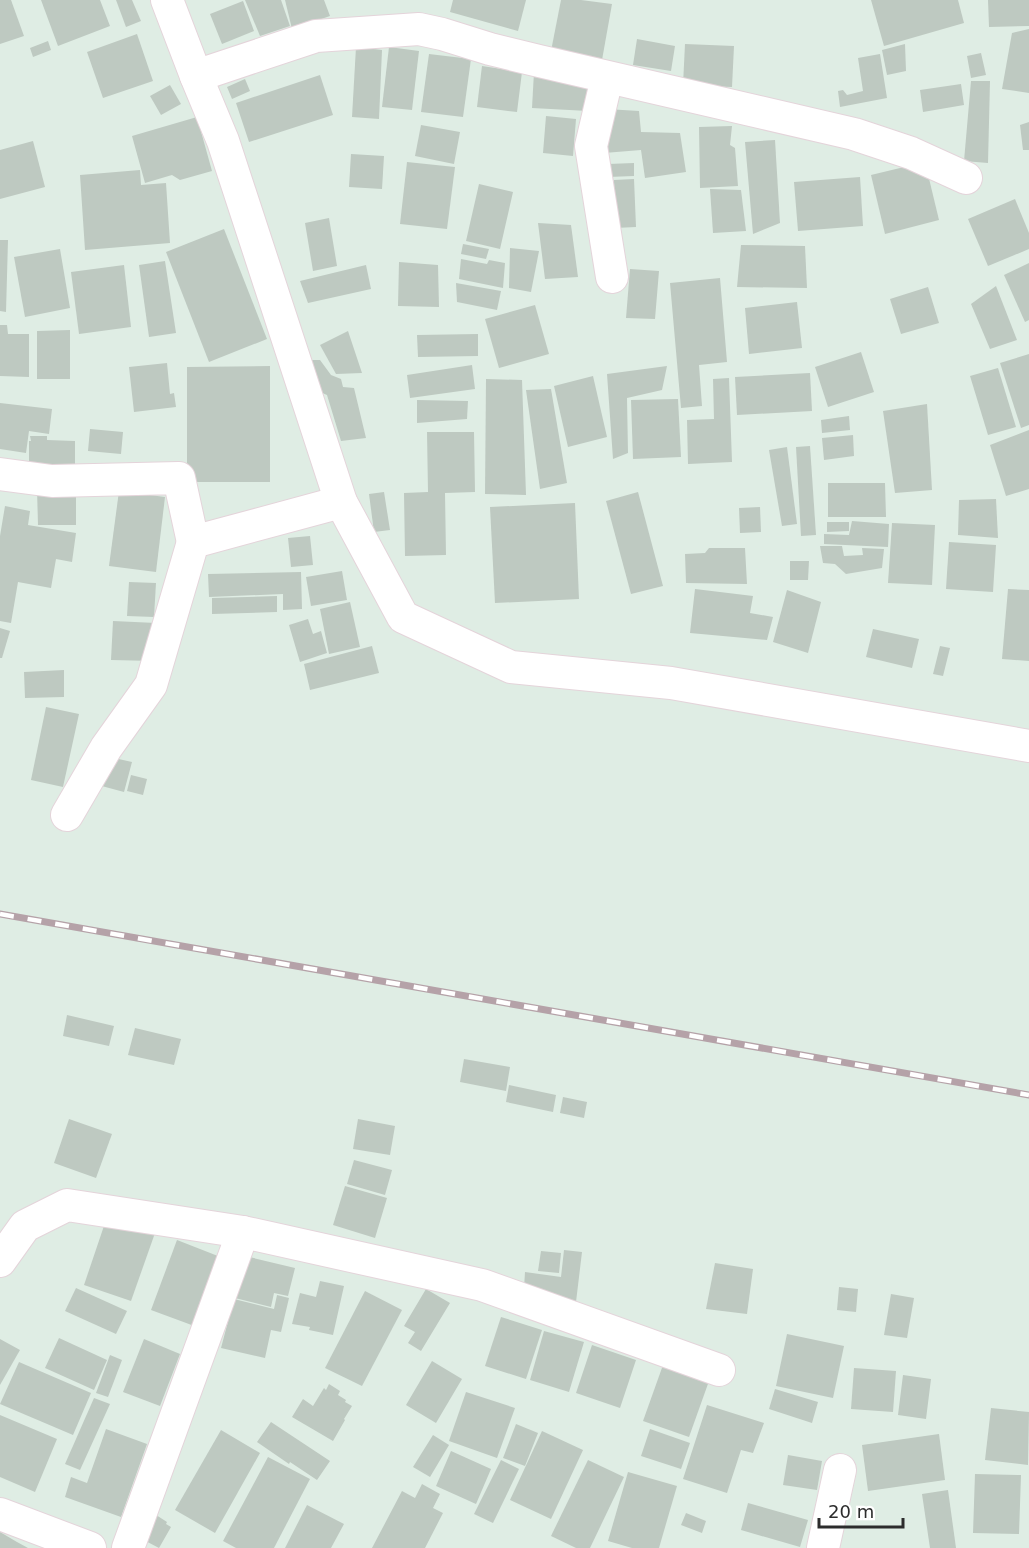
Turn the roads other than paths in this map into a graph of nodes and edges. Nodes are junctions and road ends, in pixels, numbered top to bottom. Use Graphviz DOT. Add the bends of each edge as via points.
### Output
graph roads {
  1 [pos="167,0"];
  2 [pos="196,76"];
  3 [pos="607,78"];
  4 [pos="966,178"];
  5 [pos="612,277"];
  6 [pos="0,474"];
  7 [pos="341,502"];
  8 [pos="193,542"];
  9 [pos="1029,746"];
  10 [pos="67,815"];
  11 [pos="243,1232"];
  12 [pos="0,1262"];
  13 [pos="719,1370"];
  14 [pos="840,1470"];
  15 [pos="0,1514"];
  16 [pos="90,1548"];
  17 [pos="128,1548"];
  18 [pos="823,1548"];
  1 -- 2 [label="street"];
  2 -- 3 [label="street" via="316,36 418,28"];
  2 -- 7 [label="street" via="223,141"];
  3 -- 4 [label="street" via="854,134 911,153"];
  3 -- 5 [label="street" via="591,146"];
  6 -- 8 [label="street" via="52,481 179,478"];
  7 -- 8 [label="street"];
  7 -- 9 [label="street" via="403,617 511,667 671,683"];
  8 -- 10 [label="street" via="151,685 106,748"];
  11 -- 12 [label="street" via="67,1205 26,1226"];
  11 -- 13 [label="street" via="482,1285"];
  11 -- 17 [label="street"];
  14 -- 18 [label="street"];
  15 -- 16 [label="street"];
}
